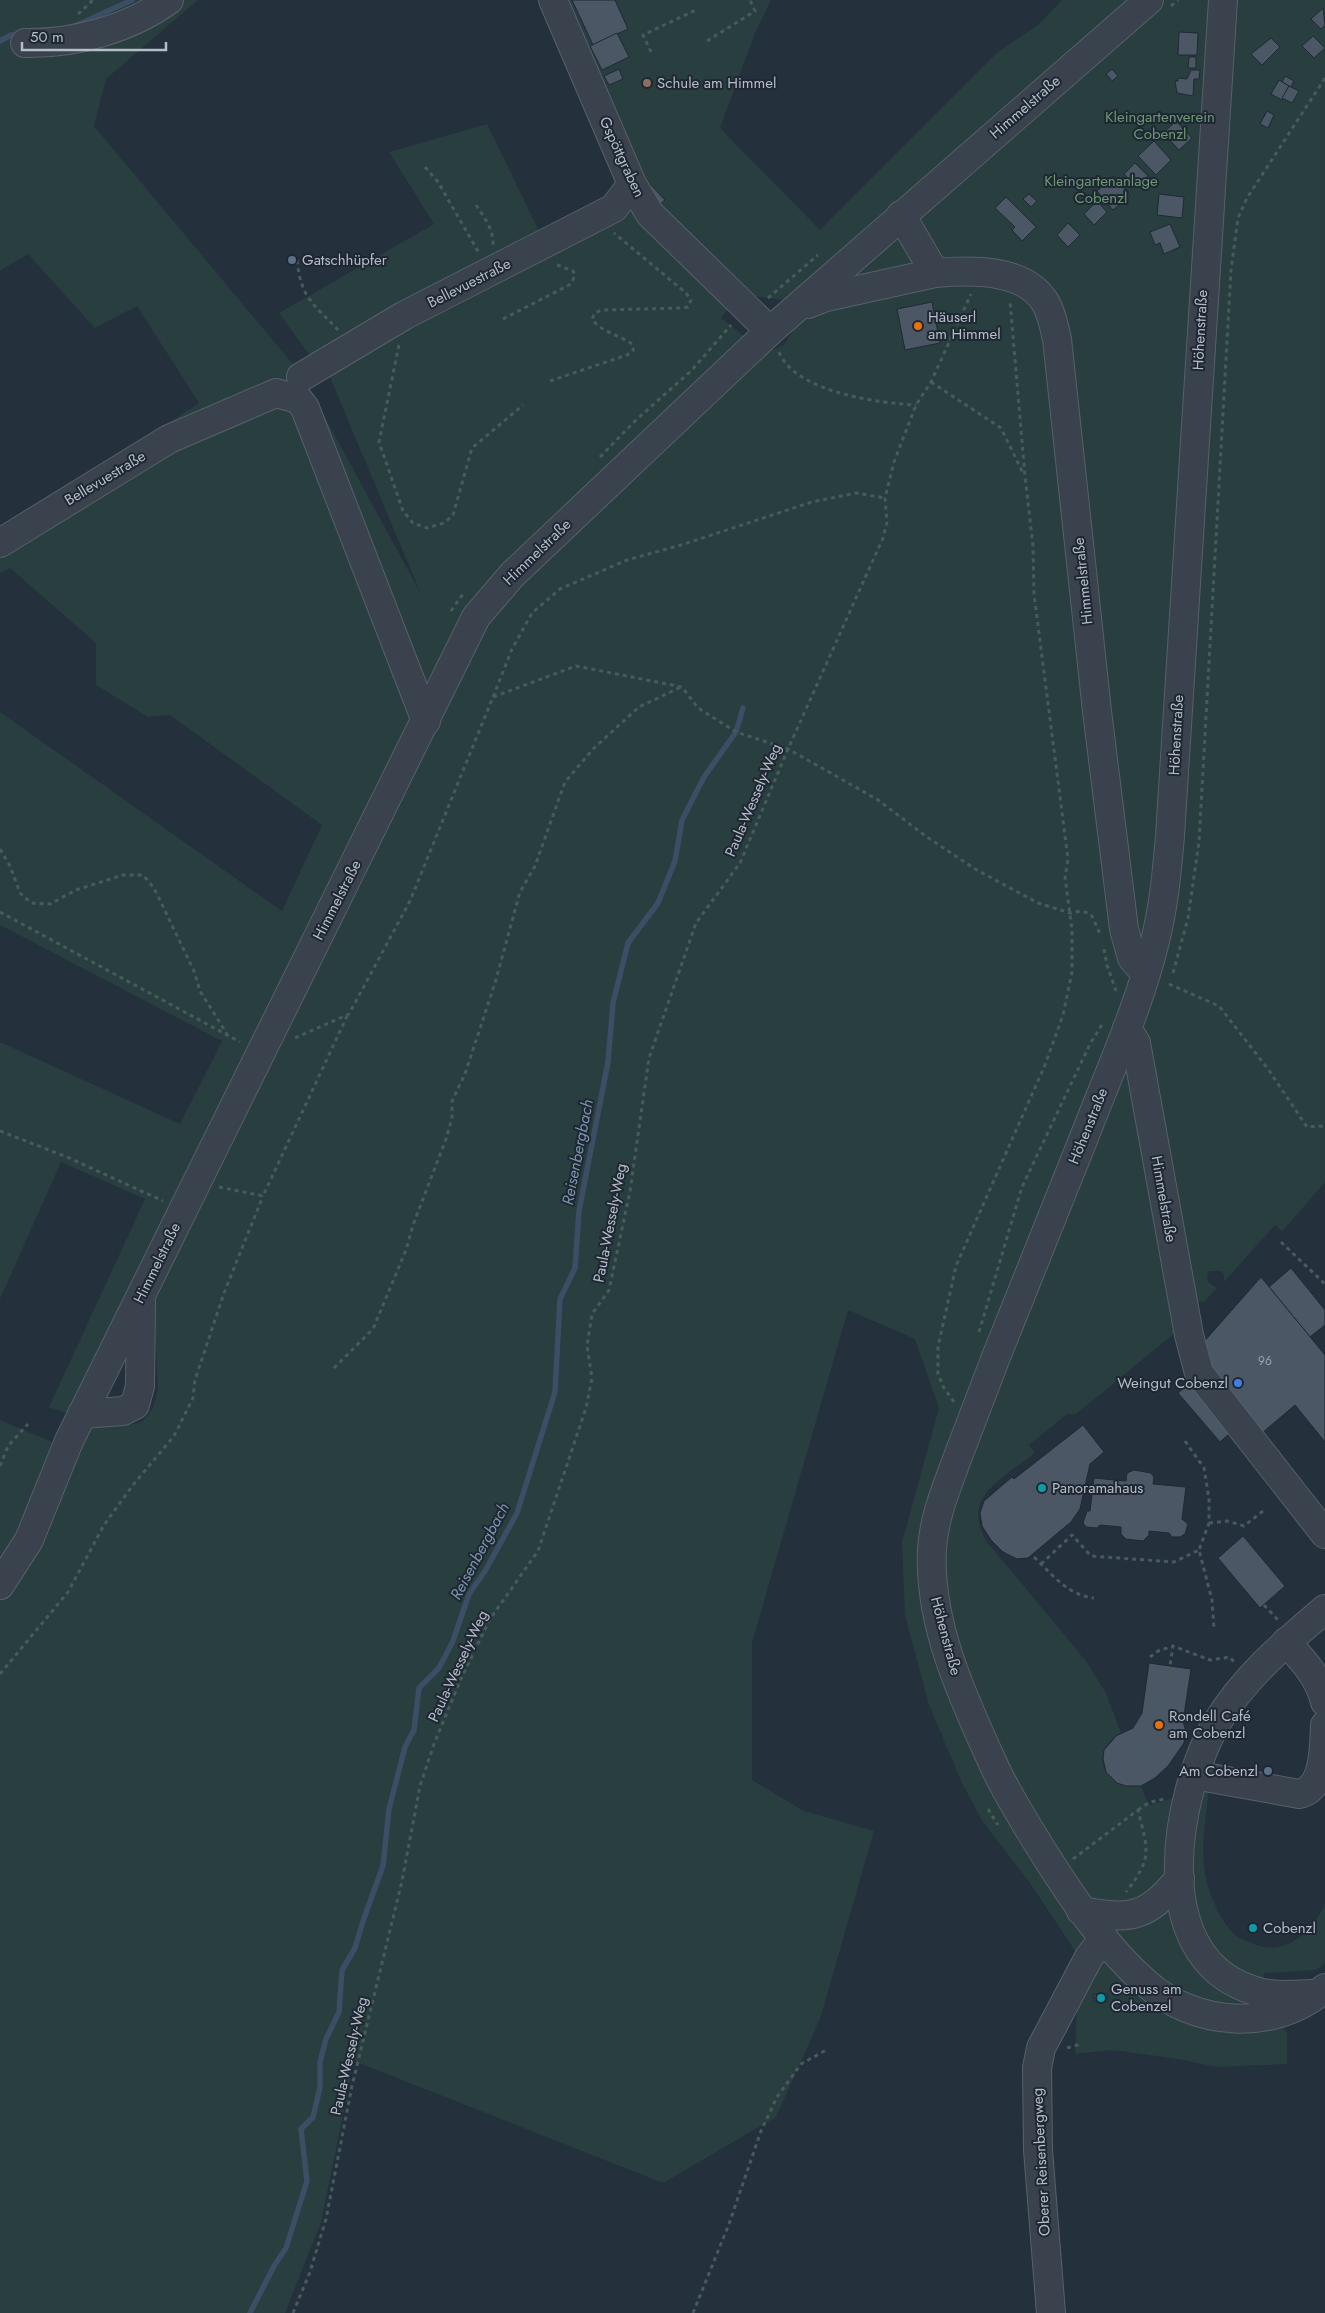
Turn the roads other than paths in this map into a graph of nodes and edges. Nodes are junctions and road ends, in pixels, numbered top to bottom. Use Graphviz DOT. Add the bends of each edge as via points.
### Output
graph roads {
  1 [pos="170,0"];
  2 [pos="553,0"];
  3 [pos="1149,0"];
  4 [pos="1223,0"];
  5 [pos="25,43"];
  6 [pos="632,184"];
  7 [pos="901,215"];
  8 [pos="935,273"];
  9 [pos="799,307"];
  10 [pos="770,331"];
  11 [pos="295,394"];
  12 [pos="0,543"];
  13 [pos="426,721"];
  14 [pos="1157,979"];
  15 [pos="1116,1024"];
  16 [pos="141,1296"];
  17 [pos="82,1414"];
  18 [pos="1325,1534"];
  19 [pos="0,1585"];
  20 [pos="1325,1609"];
  21 [pos="1285,1634"];
  22 [pos="1325,1702"];
  23 [pos="1325,1725"];
  24 [pos="1194,1775"];
  25 [pos="1180,1878"];
  26 [pos="1081,1911"];
  27 [pos="1104,1938"];
  28 [pos="1322,1991"];
  29 [pos="1051,2313"];
  1 -- 5 [label="street" via="123,24 77,39"];
  2 -- 6 [label="street, Gspöttgraben"];
  3 -- 7 [label="street, Himmelstraße"];
  4 -- 14 [label="street, Höhenstraße" via="1170,836 1159,921"];
  6 -- 10 [label="street, Gspöttgraben" via="650,214"];
  6 -- 11 [label="street, Bellevuestraße" via="614,208 352,345 325,364"];
  7 -- 8 [label="street"];
  7 -- 9 [label="street, Himmelstraße"];
  8 -- 9 [label="street, Himmelstraße" via="826,297"];
  8 -- 14 [label="street, Himmelstraße" via="980,273 1007,277 1031,287 1045,302 1057,339 1124,929 1132,958"];
  9 -- 10 [label="street, Himmelstraße"];
  10 -- 13 [label="street, Himmelstraße" via="495,593 476,617"];
  11 -- 12 [label="street, Bellevuestraße" via="169,439"];
  11 -- 13 [label="street"];
  13 -- 16 [label="street, Himmelstraße"];
  14 -- 15 [label="street, Höhenstraße"];
  15 -- 18 [label="street, Himmelstraße" via="1136,1043 1189,1335 1199,1372"];
  15 -- 26 [label="street, Höhenstraße" via="936,1518 932,1550 932,1581 938,1616 952,1667 977,1728 1011,1801"];
  16 -- 17 [label="street, Himmelstraße"];
  16 -- 17 [label="street" via="140,1386 135,1405 123,1411"];
  17 -- 19 [label="street, Himmelstraße" via="29,1540"];
  20 -- 21 [label="street"];
  21 -- 22 [label="street" via="1312,1671"];
  21 -- 24 [label="street" via="1228,1706 1203,1751"];
  23 -- 24 [label="street" via="1321,1765 1311,1789 1299,1794"];
  24 -- 25 [label="street" via="1182,1828"];
  25 -- 26 [label="street" via="1160,1900 1144,1911 1110,1916"];
  25 -- 28 [label="street" via="1186,1924 1197,1948 1214,1968 1250,1990 1283,1995"];
  26 -- 27 [label="street, Höhenstraße"];
  27 -- 28 [label="street, Höhenstraße" via="1151,1988 1197,2013 1229,2018 1279,2014"];
  27 -- 29 [label="street, Oberer Reisenbergweg" via="1089,1957 1041,2048 1037,2068 1038,2150"];
}
